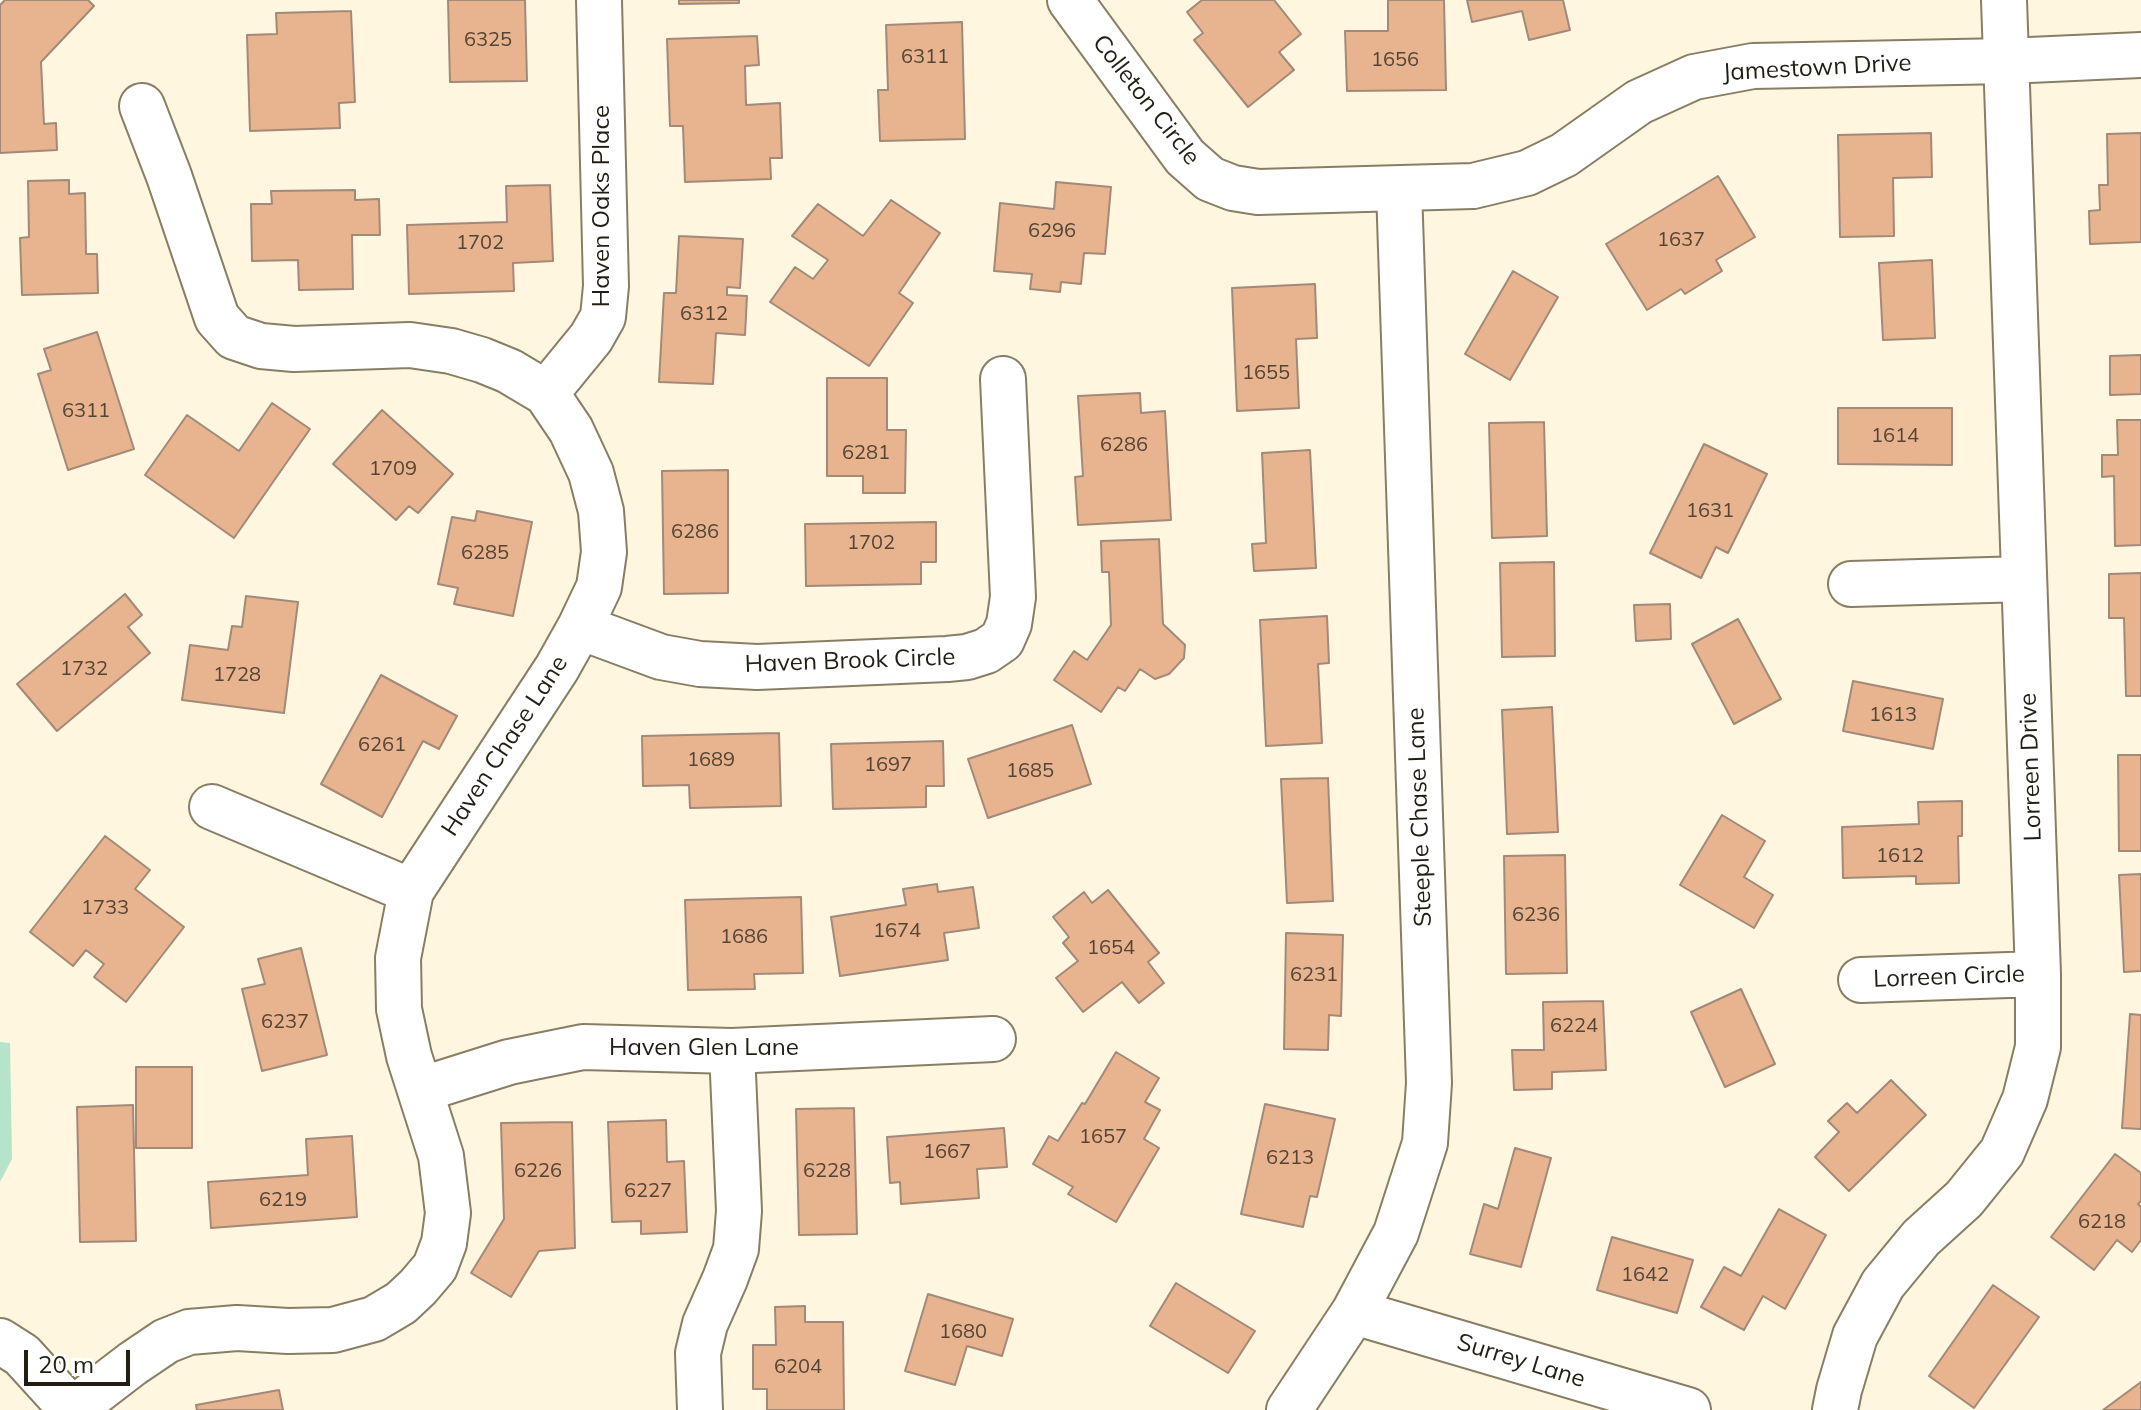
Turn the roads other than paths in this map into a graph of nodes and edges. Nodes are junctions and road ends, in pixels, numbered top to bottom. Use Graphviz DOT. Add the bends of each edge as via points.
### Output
graph roads {
  1 [pos="599,0"];
  2 [pos="1070,0"];
  3 [pos="2004,0"];
  4 [pos="2141,55"];
  5 [pos="2007,61"];
  6 [pos="142,106"];
  7 [pos="1233,188"];
  8 [pos="1399,189"];
  9 [pos="1003,379"];
  10 [pos="546,393"];
  11 [pos="2024,579"];
  12 [pos="1851,584"];
  13 [pos="580,627"];
  14 [pos="212,807"];
  15 [pos="411,891"];
  16 [pos="2038,974"];
  17 [pos="1861,980"];
  18 [pos="993,1039"];
  19 [pos="732,1051"];
  20 [pos="420,1090"];
  21 [pos="1354,1312"];
  22 [pos="0,1341"];
  23 [pos="1673,1408"];
  24 [pos="72,1410"];
  25 [pos="700,1410"];
  26 [pos="1289,1410"];
  27 [pos="1835,1410"];
  1 -- 10 [label="street, Haven Oaks Place" via="603,317"];
  2 -- 7 [label="street, Colleton Circle" via="1185,157 1210,179"];
  3 -- 5 [label="street, Lorreen Drive"];
  4 -- 5 [label="street, Jamestown Drive"];
  5 -- 8 [label="street, Jamestown Drive" via="1753,66 1694,77 1639,102 1564,155 1527,173 1473,186"];
  5 -- 11 [label="street, Lorreen Drive"];
  6 -- 10 [label="street, Haven Chase Lane" via="217,318 234,337 294,349 410,345 451,351 509,371"];
  7 -- 8 [label="street, Jamestown Drive"];
  8 -- 21 [label="street, Steeple Chase Lane" via="1429,1083 1425,1143 1396,1233"];
  9 -- 13 [label="street, Haven Brook Circle" via="1013,597 1002,640 986,651 947,659 757,667 700,664 661,657"];
  10 -- 13 [label="street, Haven Chase Lane" via="571,430 601,511 604,552 599,587"];
  11 -- 12 [label="street"];
  11 -- 16 [label="street, Lorreen Drive"];
  13 -- 15 [label="street, Haven Chase Lane"];
  14 -- 15 [label="street"];
  15 -- 20 [label="street, Haven Chase Lane" via="398,958 399,1009"];
  16 -- 17 [label="street, Lorreen Circle"];
  16 -- 27 [label="street, Lorreen Drive" via="2038,1047 2025,1099 2002,1152 1883,1284 1855,1336"];
  18 -- 19 [label="street, Haven Glen Lane"];
  19 -- 20 [label="street, Haven Glen Lane" via="583,1047 509,1062"];
  19 -- 25 [label="street" via="736,1249 698,1353"];
  20 -- 24 [label="street, Haven Chase Lane" via="441,1156 448,1213 435,1267 401,1303 374,1319 333,1330 189,1332 166,1341"];
  21 -- 23 [label="street, Surrey Lane"];
  21 -- 26 [label="street, Steeple Chase Lane"];
  22 -- 24 [label="street" via="22,1355"];
}
